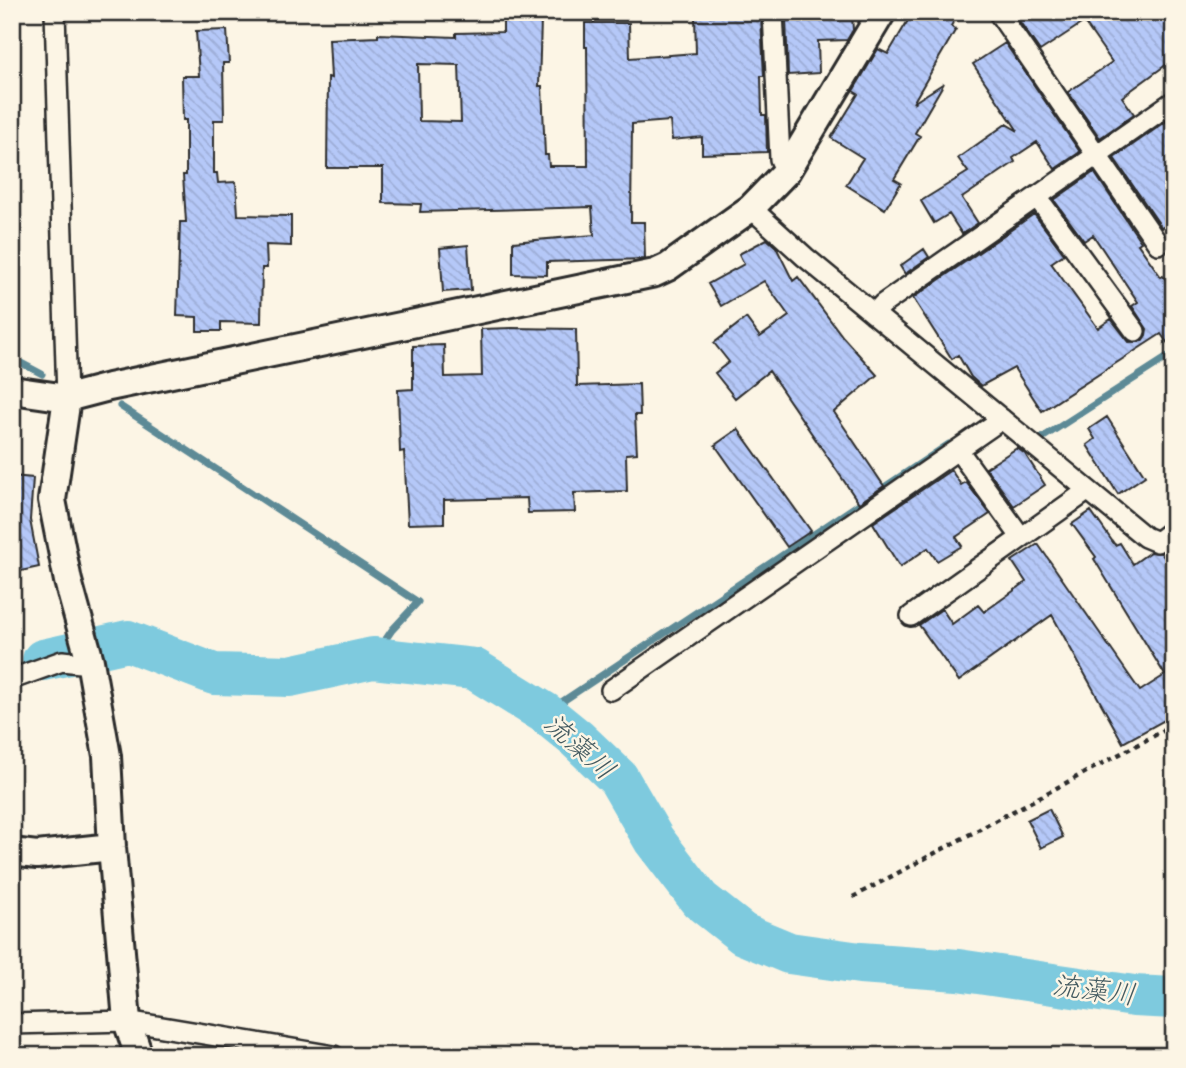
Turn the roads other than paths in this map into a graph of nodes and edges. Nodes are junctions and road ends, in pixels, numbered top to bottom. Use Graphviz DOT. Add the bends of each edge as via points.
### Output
graph roads {
  1 [pos="55,12"];
  2 [pos="774,12"];
  3 [pos="882,12"];
  4 [pos="998,12"];
  5 [pos="1174,102"];
  6 [pos="1097,155"];
  7 [pos="786,172"];
  8 [pos="1037,197"];
  9 [pos="751,208"];
  10 [pos="1158,244"];
  11 [pos="874,314"];
  12 [pos="1135,331"];
  13 [pos="12,390"];
  14 [pos="67,398"];
  15 [pos="1002,419"];
  16 [pos="958,450"];
  17 [pos="1087,491"];
  18 [pos="1174,529"];
  19 [pos="1021,537"];
  20 [pos="911,616"];
  21 [pos="90,663"];
  22 [pos="12,679"];
  23 [pos="611,690"];
  24 [pos="111,847"];
  25 [pos="12,852"];
  26 [pos="127,1021"];
  27 [pos="12,1024"];
  28 [pos="139,1056"];
  29 [pos="334,1056"];
  1 -- 14 [label="street"];
  2 -- 7 [label="street" via="780,159"];
  3 -- 7 [label="street"];
  4 -- 6 [label="street"];
  5 -- 6 [label="street"];
  6 -- 8 [label="street"];
  6 -- 10 [label="street"];
  7 -- 9 [label="street"];
  8 -- 11 [label="street"];
  8 -- 12 [label="street"];
  9 -- 11 [label="street"];
  9 -- 14 [label="street" via="655,273"];
  11 -- 15 [label="street"];
  13 -- 14 [label="street"];
  14 -- 21 [label="street" via="52,500"];
  15 -- 16 [label="street"];
  15 -- 17 [label="street"];
  16 -- 19 [label="street"];
  16 -- 23 [label="street"];
  17 -- 18 [label="street" via="1151,540 1157,542"];
  17 -- 19 [label="street"];
  19 -- 20 [label="street"];
  21 -- 22 [label="street" via="62,661"];
  21 -- 24 [label="street" via="107,756"];
  24 -- 25 [label="street" via="37,855"];
  24 -- 26 [label="street"];
  26 -- 27 [label="street"];
  26 -- 28 [label="street"];
  26 -- 29 [label="street"];
}
